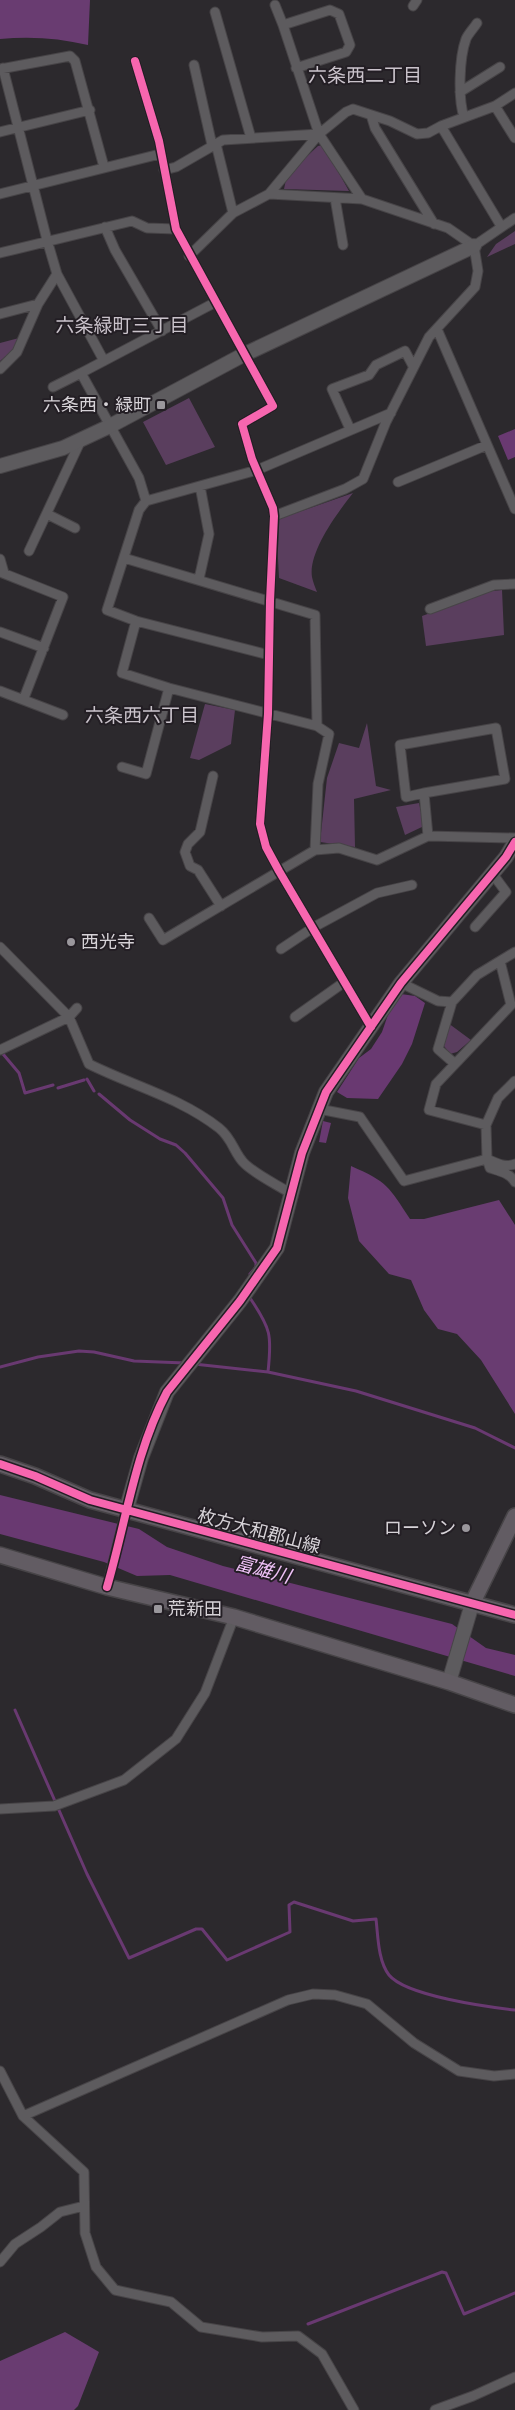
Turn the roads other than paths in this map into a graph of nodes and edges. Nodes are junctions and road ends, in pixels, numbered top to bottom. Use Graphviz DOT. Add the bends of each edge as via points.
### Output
graph roads {
  1 [pos="275,5"];
  2 [pos="215,12"];
  3 [pos="477,23"];
  4 [pos="282,25"];
  5 [pos="136,61"];
  6 [pos="194,66"];
  7 [pos="500,67"];
  8 [pos="296,68"];
  9 [pos="2,69"];
  10 [pos="460,92"];
  11 [pos="515,93"];
  12 [pos="495,106"];
  13 [pos="90,110"];
  14 [pos="371,115"];
  15 [pos="464,117"];
  16 [pos="441,126"];
  17 [pos="18,128"];
  18 [pos="0,132"];
  19 [pos="319,134"];
  20 [pos="251,138"];
  21 [pos="515,138"];
  22 [pos="214,144"];
  23 [pos="160,154"];
  24 [pos="104,167"];
  25 [pos="164,170"];
  26 [pos="33,185"];
  27 [pos="0,194"];
  28 [pos="269,194"];
  29 [pos="335,198"];
  30 [pos="362,199"];
  31 [pos="233,213"];
  32 [pos="515,218"];
  33 [pos="434,224"];
  34 [pos="501,226"];
  35 [pos="105,227"];
  36 [pos="176,229"];
  37 [pos="47,240"];
  38 [pos="343,245"];
  39 [pos="474,246"];
  40 [pos="0,253"];
  41 [pos="189,256"];
  42 [pos="57,274"];
  43 [pos="216,302"];
  44 [pos="38,304"];
  45 [pos="0,314"];
  46 [pos="437,329"];
  47 [pos="162,331"];
  48 [pos="244,355"];
  49 [pos="104,361"];
  50 [pos="413,366"];
  51 [pos="0,369"];
  52 [pos="81,373"];
  53 [pos="53,387"];
  54 [pos="391,413"];
  55 [pos="110,426"];
  56 [pos="350,429"];
  57 [pos="81,439"];
  58 [pos="488,445"];
  59 [pos="0,466"];
  60 [pos="257,470"];
  61 [pos="398,482"];
  62 [pos="200,486"];
  63 [pos="146,501"];
  64 [pos="515,509"];
  65 [pos="47,514"];
  66 [pos="274,516"];
  67 [pos="75,528"];
  68 [pos="29,550"];
  69 [pos="124,558"];
  70 [pos="0,559"];
  71 [pos="2,573"];
  72 [pos="199,579"];
  73 [pos="515,584"];
  74 [pos="270,601"];
  75 [pos="430,609"];
  76 [pos="136,620"];
  77 [pos="0,632"];
  78 [pos="44,648"];
  79 [pos="268,655"];
  80 [pos="169,688"];
  81 [pos="0,691"];
  82 [pos="24,698"];
  83 [pos="268,714"];
  84 [pos="63,715"];
  85 [pos="317,726"];
  86 [pos="122,767"];
  87 [pos="213,776"];
  88 [pos="424,793"];
  89 [pos="428,836"];
  90 [pos="515,840"];
  91 [pos="315,850"];
  92 [pos="510,858"];
  93 [pos="279,871"];
  94 [pos="492,873"];
  95 [pos="412,885"];
  96 [pos="221,906"];
  97 [pos="149,918"];
  98 [pos="314,927"];
  99 [pos="475,927"];
  100 [pos="0,947"];
  101 [pos="281,949"];
  102 [pos="515,952"];
  103 [pos="500,961"];
  104 [pos="343,983"];
  105 [pos="400,983"];
  106 [pos="452,1002"];
  107 [pos="78,1008"];
  108 [pos="69,1017"];
  109 [pos="295,1017"];
  110 [pos="371,1027"];
  111 [pos="0,1050"];
  112 [pos="454,1063"];
  113 [pos="515,1080"];
  114 [pos="319,1109"];
  115 [pos="486,1125"];
  116 [pos="486,1159"];
  117 [pos="515,1164"];
  118 [pos="515,1182"];
  119 [pos="290,1193"];
  120 [pos="0,1464"];
  121 [pos="125,1516"];
  122 [pos="515,1516"];
  123 [pos="0,1555"];
  124 [pos="108,1580"];
  125 [pos="470,1608"];
  126 [pos="515,1615"];
  127 [pos="234,1617"];
  128 [pos="449,1678"];
  129 [pos="515,1705"];
  130 [pos="0,1810"];
  131 [pos="0,2072"];
  132 [pos="515,2074"];
  133 [pos="23,2116"];
  134 [pos="84,2206"];
  135 [pos="0,2262"];
  136 [pos="515,2377"];
  137 [pos="354,2410"];
  138 [pos="435,2410"];
  1 -- 4 [label="street"];
  2 -- 20 [label="street"];
  3 -- 10 [label="street" via="466,38"];
  4 -- 8 [label="street"];
  4 -- 8 [label="street" via="330,10 339,14 350,45 346,52"];
  5 -- 23 [label="street"];
  6 -- 22 [label="street"];
  7 -- 10 [label="street"];
  8 -- 19 [label="street"];
  9 -- 13 [label="street" via="70,56 75,61"];
  9 -- 17 [label="street"];
  10 -- 15 [label="street"];
  11 -- 12 [label="street"];
  12 -- 15 [label="street"];
  12 -- 21 [label="street"];
  13 -- 17 [label="street"];
  13 -- 24 [label="street"];
  14 -- 16 [label="street" via="417,134 428,133"];
  14 -- 19 [label="street" via="353,109"];
  14 -- 33 [label="street"];
  15 -- 16 [label="street"];
  16 -- 34 [label="street"];
  17 -- 18 [label="street"];
  17 -- 26 [label="street"];
  19 -- 20 [label="street"];
  19 -- 28 [label="street"];
  19 -- 30 [label="street"];
  20 -- 22 [label="street" via="223,140"];
  22 -- 25 [label="street" via="176,167"];
  22 -- 31 [label="street"];
  23 -- 24 [label="street"];
  23 -- 25 [label="street"];
  24 -- 26 [label="street"];
  25 -- 36 [label="street"];
  26 -- 27 [label="street"];
  26 -- 37 [label="street"];
  28 -- 29 [label="street"];
  28 -- 31 [label="street"];
  29 -- 30 [label="street"];
  29 -- 38 [label="street"];
  30 -- 33 [label="street"];
  31 -- 41 [label="street"];
  32 -- 34 [label="street"];
  33 -- 39 [label="street" via="448,228"];
  34 -- 39 [label="street"];
  35 -- 36 [label="street" via="132,221 147,228"];
  35 -- 37 [label="street"];
  35 -- 47 [label="street"];
  36 -- 41 [label="street"];
  37 -- 40 [label="street"];
  37 -- 42 [label="street"];
  39 -- 46 [label="street" via="478,271 475,287"];
  39 -- 48 [label="street"];
  41 -- 43 [label="street"];
  42 -- 44 [label="street"];
  42 -- 49 [label="street"];
  43 -- 47 [label="street"];
  43 -- 48 [label="street"];
  44 -- 45 [label="street"];
  44 -- 51 [label="street" via="17,352"];
  46 -- 50 [label="street"];
  46 -- 58 [label="street"];
  47 -- 49 [label="street"];
  48 -- 55 [label="street"];
  48 -- 60 [label="street" via="273,406 242,424"];
  49 -- 52 [label="street"];
  50 -- 54 [label="street"];
  50 -- 56 [label="street" via="405,351 376,366 369,375 332,389"];
  52 -- 53 [label="street"];
  52 -- 55 [label="street"];
  54 -- 56 [label="street"];
  54 -- 66 [label="street" via="363,479"];
  55 -- 57 [label="street"];
  55 -- 63 [label="street" via="139,478"];
  56 -- 60 [label="street"];
  57 -- 59 [label="street" via="63,448"];
  57 -- 65 [label="street"];
  58 -- 61 [label="street"];
  58 -- 64 [label="street"];
  60 -- 62 [label="street"];
  60 -- 66 [label="street"];
  62 -- 63 [label="street"];
  62 -- 72 [label="street" via="209,534"];
  63 -- 69 [label="street" via="139,510"];
  65 -- 67 [label="street"];
  65 -- 68 [label="street"];
  66 -- 74 [label="street"];
  69 -- 72 [label="street"];
  69 -- 76 [label="street" via="107,610"];
  70 -- 71 [label="street"];
  71 -- 78 [label="street" via="63,597"];
  72 -- 74 [label="street"];
  73 -- 75 [label="street" via="494,585"];
  74 -- 79 [label="street"];
  74 -- 85 [label="street" via="315,614"];
  76 -- 79 [label="street"];
  76 -- 80 [label="street" via="122,673"];
  77 -- 78 [label="street"];
  78 -- 82 [label="street"];
  79 -- 83 [label="street"];
  80 -- 83 [label="street"];
  80 -- 86 [label="street" via="146,774"];
  81 -- 82 [label="street"];
  82 -- 84 [label="street"];
  83 -- 85 [label="street"];
  83 -- 93 [label="street" via="260,824 266,847"];
  85 -- 91 [label="street" via="329,734 318,784"];
  87 -- 96 [label="street" via="200,832 185,852 190,866 198,870"];
  88 -- 88 [label="street" via="406,797 400,745 496,728 504,779"];
  88 -- 89 [label="street"];
  89 -- 90 [label="street"];
  89 -- 91 [label="street" via="377,860 339,848"];
  90 -- 92 [label="street"];
  91 -- 93 [label="street"];
  92 -- 94 [label="street"];
  93 -- 96 [label="street"];
  93 -- 98 [label="street"];
  94 -- 99 [label="street" via="506,892"];
  94 -- 105 [label="street"];
  95 -- 98 [label="street" via="377,893"];
  96 -- 97 [label="street" via="163,940"];
  98 -- 101 [label="street"];
  98 -- 104 [label="street"];
  100 -- 108 [label="street"];
  102 -- 103 [label="street"];
  103 -- 106 [label="street" via="477,975"];
  103 -- 112 [label="street" via="511,1005"];
  104 -- 109 [label="street"];
  104 -- 110 [label="street"];
  105 -- 106 [label="street" via="438,1001"];
  105 -- 110 [label="street"];
  106 -- 112 [label="street" via="438,1048"];
  107 -- 108 [label="street"];
  108 -- 111 [label="street"];
  108 -- 119 [label="street" via="89,1064 198,1113 226,1134 244,1164"];
  110 -- 114 [label="street" via="326,1092"];
  112 -- 115 [label="street" via="436,1084 429,1110"];
  113 -- 115 [label="street" via="498,1098"];
  114 -- 116 [label="street" via="360,1117 404,1181"];
  114 -- 119 [label="street"];
  115 -- 116 [label="street"];
  116 -- 117 [label="street" via="502,1165"];
  116 -- 118 [label="street" via="490,1168 503,1172"];
  119 -- 121 [label="street" via="277,1248 160,1405"];
  120 -- 121 [label="main road, 枚方大和郡山線"];
  121 -- 124 [label="street"];
  121 -- 125 [label="main road, 枚方大和郡山線"];
  122 -- 125 [label="main road"];
  123 -- 124 [label="main road"];
  124 -- 127 [label="main road"];
  125 -- 126 [label="main road, 枚方大和郡山線"];
  125 -- 128 [label="street"];
  127 -- 128 [label="main road"];
  127 -- 130 [label="street" via="205,1693 176,1738 124,1780 54,1806"];
  128 -- 129 [label="main road"];
  131 -- 133 [label="street"];
  132 -- 133 [label="street" via="494,2076 459,2071 414,2043 367,2004 335,1995 313,1994 288,2000"];
  133 -- 134 [label="street" via="84,2172"];
  134 -- 135 [label="street" via="60,2212 15,2244"];
  134 -- 137 [label="street" via="85,2234 96,2267 114,2290 171,2302 201,2326 262,2337 298,2336 322,2354"];
  136 -- 138 [label="street"];
}
